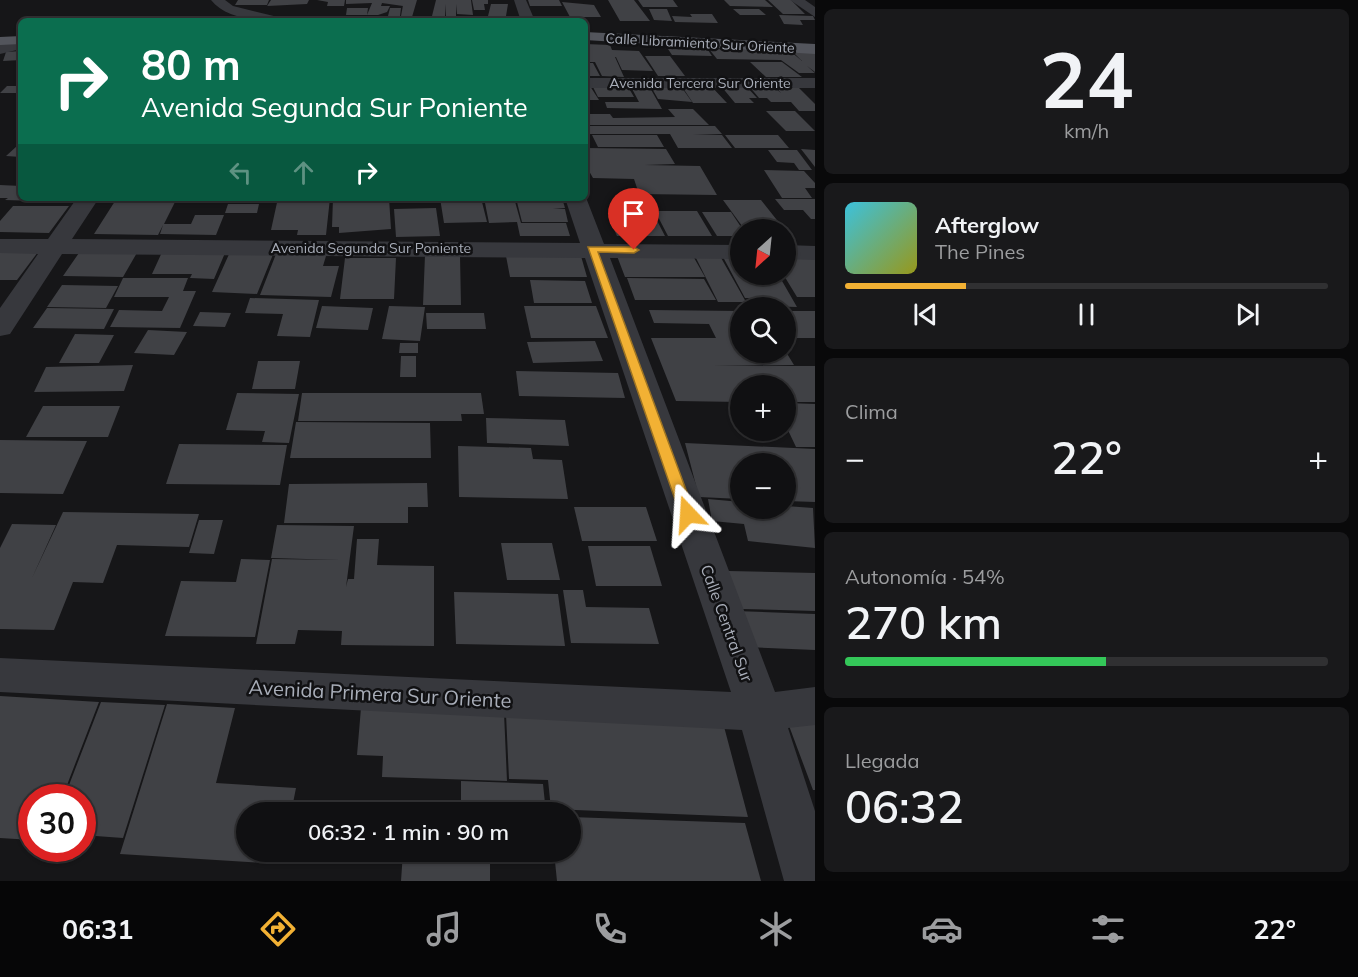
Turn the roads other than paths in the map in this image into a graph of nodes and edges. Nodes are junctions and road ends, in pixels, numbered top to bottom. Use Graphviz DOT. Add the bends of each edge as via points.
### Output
graph roads {
  1 [pos="217,0"];
  2 [pos="520,0"];
  3 [pos="796,0"];
  4 [pos="815,13"];
  5 [pos="265,18"];
  6 [pos="527,18"];
  7 [pos="588,25"];
  8 [pos="0,30"];
  9 [pos="18,30"];
  10 [pos="588,36"];
  11 [pos="815,37"];
  12 [pos="18,40"];
  13 [pos="0,41"];
  14 [pos="18,46"];
  15 [pos="0,49"];
  16 [pos="815,50"];
  17 [pos="588,82"];
  18 [pos="815,83"];
  19 [pos="86,201"];
  20 [pos="577,201"];
  21 [pos="0,246"];
  22 [pos="55,246"];
  23 [pos="592,249"];
  24 [pos="730,252"];
  25 [pos="796,252"];
  26 [pos="815,253"];
  27 [pos="0,327"];
  28 [pos="0,675"];
  29 [pos="815,706"];
  30 [pos="759,712"];
  31 [pos="810,881"];
  1 -- 5 [label="street" via="228,9"];
  2 -- 6 [label="street"];
  3 -- 4 [label="street"];
  7 -- 11 [label="main road, Calle Libramiento Sur Oriente"];
  8 -- 9 [label="main road"];
  10 -- 16 [label="main road, Calle Libramiento Sur Oriente"];
  12 -- 13 [label="main road"];
  14 -- 15 [label="street"];
  17 -- 18 [label="street, Avenida Tercera Sur Oriente"];
  19 -- 22 [label="street"];
  20 -- 23 [label="street, Calle Central Sur"];
  21 -- 22 [label="street, Avenida Segunda Sur Poniente"];
  22 -- 23 [label="street, Avenida Segunda Sur Poniente"];
  22 -- 27 [label="street"];
  23 -- 24 [label="street, Avenida Segunda Sur Poniente"];
  23 -- 30 [label="street, Calle Central Sur"];
  25 -- 26 [label="street"];
  28 -- 30 [label="street, Avenida Primera Sur Oriente"];
  29 -- 30 [label="street, Avenida Primera Sur Oriente"];
  30 -- 31 [label="street, Calle Central Sur"];
}
